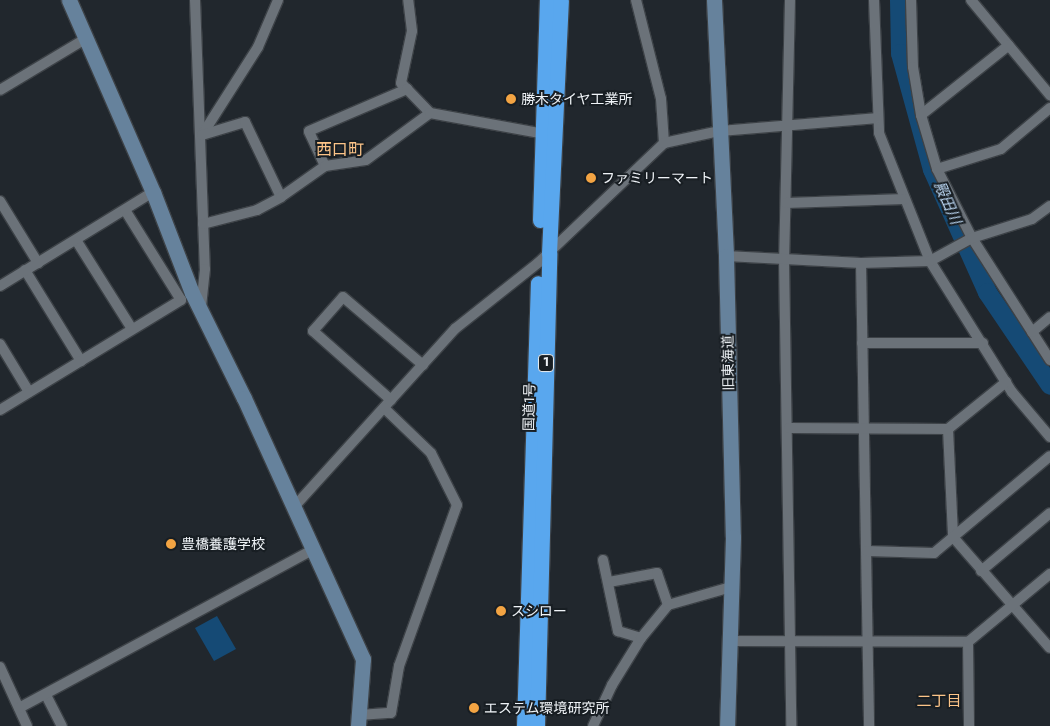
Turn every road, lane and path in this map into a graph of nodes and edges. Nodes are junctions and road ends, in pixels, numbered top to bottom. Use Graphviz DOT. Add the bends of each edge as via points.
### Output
graph roads {
  1 [pos="69,0"];
  2 [pos="195,0"];
  3 [pos="278,0"];
  4 [pos="408,0"];
  5 [pos="547,0"];
  6 [pos="561,0"];
  7 [pos="636,0"];
  8 [pos="714,0"];
  9 [pos="790,0"];
  10 [pos="874,0"];
  11 [pos="911,0"];
  12 [pos="971,0"];
  13 [pos="87,38"];
  14 [pos="1009,45"];
  15 [pos="407,89"];
  16 [pos="0,90"];
  17 [pos="1050,95"];
  18 [pos="1050,108"];
  19 [pos="430,112"];
  20 [pos="921,115"];
  21 [pos="876,118"];
  22 [pos="787,126"];
  23 [pos="719,131"];
  24 [pos="544,134"];
  25 [pos="202,135"];
  26 [pos="664,143"];
  27 [pos="325,166"];
  28 [pos="937,169"];
  29 [pos="153,192"];
  30 [pos="281,198"];
  31 [pos="905,199"];
  32 [pos="0,201"];
  33 [pos="786,203"];
  34 [pos="1050,206"];
  35 [pos="125,210"];
  36 [pos="203,224"];
  37 [pos="76,240"];
  38 [pos="969,240"];
  39 [pos="726,256"];
  40 [pos="544,258"];
  41 [pos="784,259"];
  42 [pos="935,259"];
  43 [pos="38,263"];
  44 [pos="861,263"];
  45 [pos="25,270"];
  46 [pos="0,286"];
  47 [pos="201,312"];
  48 [pos="1050,317"];
  49 [pos="132,329"];
  50 [pos="1032,332"];
  51 [pos="862,343"];
  52 [pos="983,343"];
  53 [pos="0,344"];
  54 [pos="1050,360"];
  55 [pos="81,361"];
  56 [pos="423,365"];
  57 [pos="1006,382"];
  58 [pos="29,392"];
  59 [pos="391,400"];
  60 [pos="384,408"];
  61 [pos="0,410"];
  62 [pos="789,428"];
  63 [pos="948,429"];
  64 [pos="864,430"];
  65 [pos="1050,437"];
  66 [pos="1050,456"];
  67 [pos="294,507"];
  68 [pos="1050,513"];
  69 [pos="952,537"];
  70 [pos="314,549"];
  71 [pos="867,552"];
  72 [pos="603,560"];
  73 [pos="981,570"];
  74 [pos="1050,574"];
  75 [pos="609,582"];
  76 [pos="731,587"];
  77 [pos="668,605"];
  78 [pos="1011,607"];
  79 [pos="641,638"];
  80 [pos="730,641"];
  81 [pos="790,641"];
  82 [pos="869,642"];
  83 [pos="968,642"];
  84 [pos="1050,648"];
  85 [pos="0,667"];
  86 [pos="46,695"];
  87 [pos="19,708"];
  88 [pos="359,720"];
  89 [pos="27,726"];
  90 [pos="62,726"];
  91 [pos="524,726"];
  92 [pos="537,726"];
  93 [pos="593,726"];
  94 [pos="727,726"];
  95 [pos="791,726"];
  96 [pos="869,726"];
  97 [pos="969,726"];
  1 -- 13 [label="street"];
  2 -- 25 [label="street"];
  3 -- 25 [label="street" via="258,47"];
  4 -- 15 [label="street" via="412,31 401,83"];
  5 -- 24 [label="highway, 国道1号 / 1"];
  6 -- 40 [label="highway, 国道1号 / 1"];
  7 -- 26 [label="street" via="661,99"];
  8 -- 23 [label="street, 旧東海道"];
  9 -- 22 [label="street"];
  10 -- 21 [label="street"];
  11 -- 20 [label="street" via="913,67"];
  12 -- 14 [label="street"];
  13 -- 16 [label="street"];
  13 -- 29 [label="street"];
  14 -- 17 [label="street"];
  14 -- 20 [label="street"];
  15 -- 19 [label="street"];
  15 -- 27 [label="street" via="309,131"];
  18 -- 28 [label="street" via="1002,149"];
  19 -- 24 [label="street"];
  19 -- 27 [label="street" via="366,160"];
  20 -- 28 [label="street"];
  21 -- 22 [label="street"];
  21 -- 31 [label="street"];
  22 -- 23 [label="street"];
  22 -- 33 [label="street"];
  23 -- 26 [label="street"];
  23 -- 39 [label="street, 旧東海道"];
  24 -- 40 [label="highway, 国道1号 / 1"];
  25 -- 30 [label="street" via="245,122"];
  25 -- 36 [label="street"];
  26 -- 40 [label="street"];
  27 -- 30 [label="street"];
  28 -- 38 [label="street"];
  29 -- 35 [label="street"];
  29 -- 47 [label="street"];
  30 -- 36 [label="street" via="257,210"];
  31 -- 33 [label="street"];
  31 -- 42 [label="street"];
  32 -- 43 [label="street"];
  33 -- 41 [label="street"];
  34 -- 38 [label="street" via="1032,219"];
  35 -- 37 [label="street"];
  35 -- 49 [label="street" via="181,300"];
  36 -- 47 [label="street" via="205,269"];
  37 -- 43 [label="street"];
  37 -- 49 [label="street"];
  38 -- 42 [label="street"];
  38 -- 50 [label="street"];
  39 -- 41 [label="street"];
  39 -- 76 [label="street, 旧東海道"];
  40 -- 56 [label="street" via="456,328"];
  40 -- 91 [label="highway, 国道1号 / 1"];
  40 -- 92 [label="highway, 国道1号 / 1"];
  41 -- 44 [label="street"];
  41 -- 62 [label="street"];
  42 -- 44 [label="street"];
  42 -- 52 [label="street"];
  43 -- 45 [label="street"];
  44 -- 51 [label="street"];
  45 -- 46 [label="street"];
  45 -- 55 [label="street"];
  47 -- 67 [label="street"];
  48 -- 50 [label="street"];
  49 -- 55 [label="street"];
  50 -- 54 [label="street"];
  51 -- 52 [label="street"];
  51 -- 64 [label="street"];
  52 -- 57 [label="street"];
  53 -- 58 [label="street"];
  55 -- 58 [label="street"];
  56 -- 59 [label="street"];
  56 -- 59 [label="street" via="343,298 313,331"];
  57 -- 63 [label="street"];
  57 -- 65 [label="street"];
  58 -- 61 [label="street"];
  59 -- 60 [label="street"];
  60 -- 67 [label="street"];
  60 -- 88 [label="street" via="431,453 457,505 399,666 391,713"];
  62 -- 64 [label="street"];
  62 -- 81 [label="street"];
  63 -- 64 [label="street"];
  63 -- 69 [label="street"];
  64 -- 71 [label="street"];
  66 -- 69 [label="street"];
  67 -- 70 [label="street"];
  68 -- 73 [label="street"];
  69 -- 71 [label="street" via="934,553"];
  69 -- 73 [label="street"];
  70 -- 86 [label="street"];
  70 -- 88 [label="street" via="363,659"];
  71 -- 82 [label="street"];
  72 -- 75 [label="street"];
  73 -- 78 [label="street"];
  74 -- 78 [label="street"];
  75 -- 77 [label="street" via="657,573"];
  75 -- 79 [label="street" via="618,631"];
  76 -- 77 [label="street"];
  76 -- 80 [label="street, 旧東海道"];
  77 -- 79 [label="street"];
  78 -- 83 [label="street"];
  78 -- 84 [label="street"];
  79 -- 93 [label="street" via="612,685"];
  80 -- 81 [label="street"];
  80 -- 94 [label="street, 旧東海道"];
  81 -- 82 [label="street"];
  81 -- 95 [label="street"];
  82 -- 83 [label="street"];
  82 -- 96 [label="street"];
  83 -- 97 [label="street"];
  85 -- 87 [label="street"];
  86 -- 87 [label="street"];
  86 -- 90 [label="street"];
  87 -- 89 [label="street"];
}
